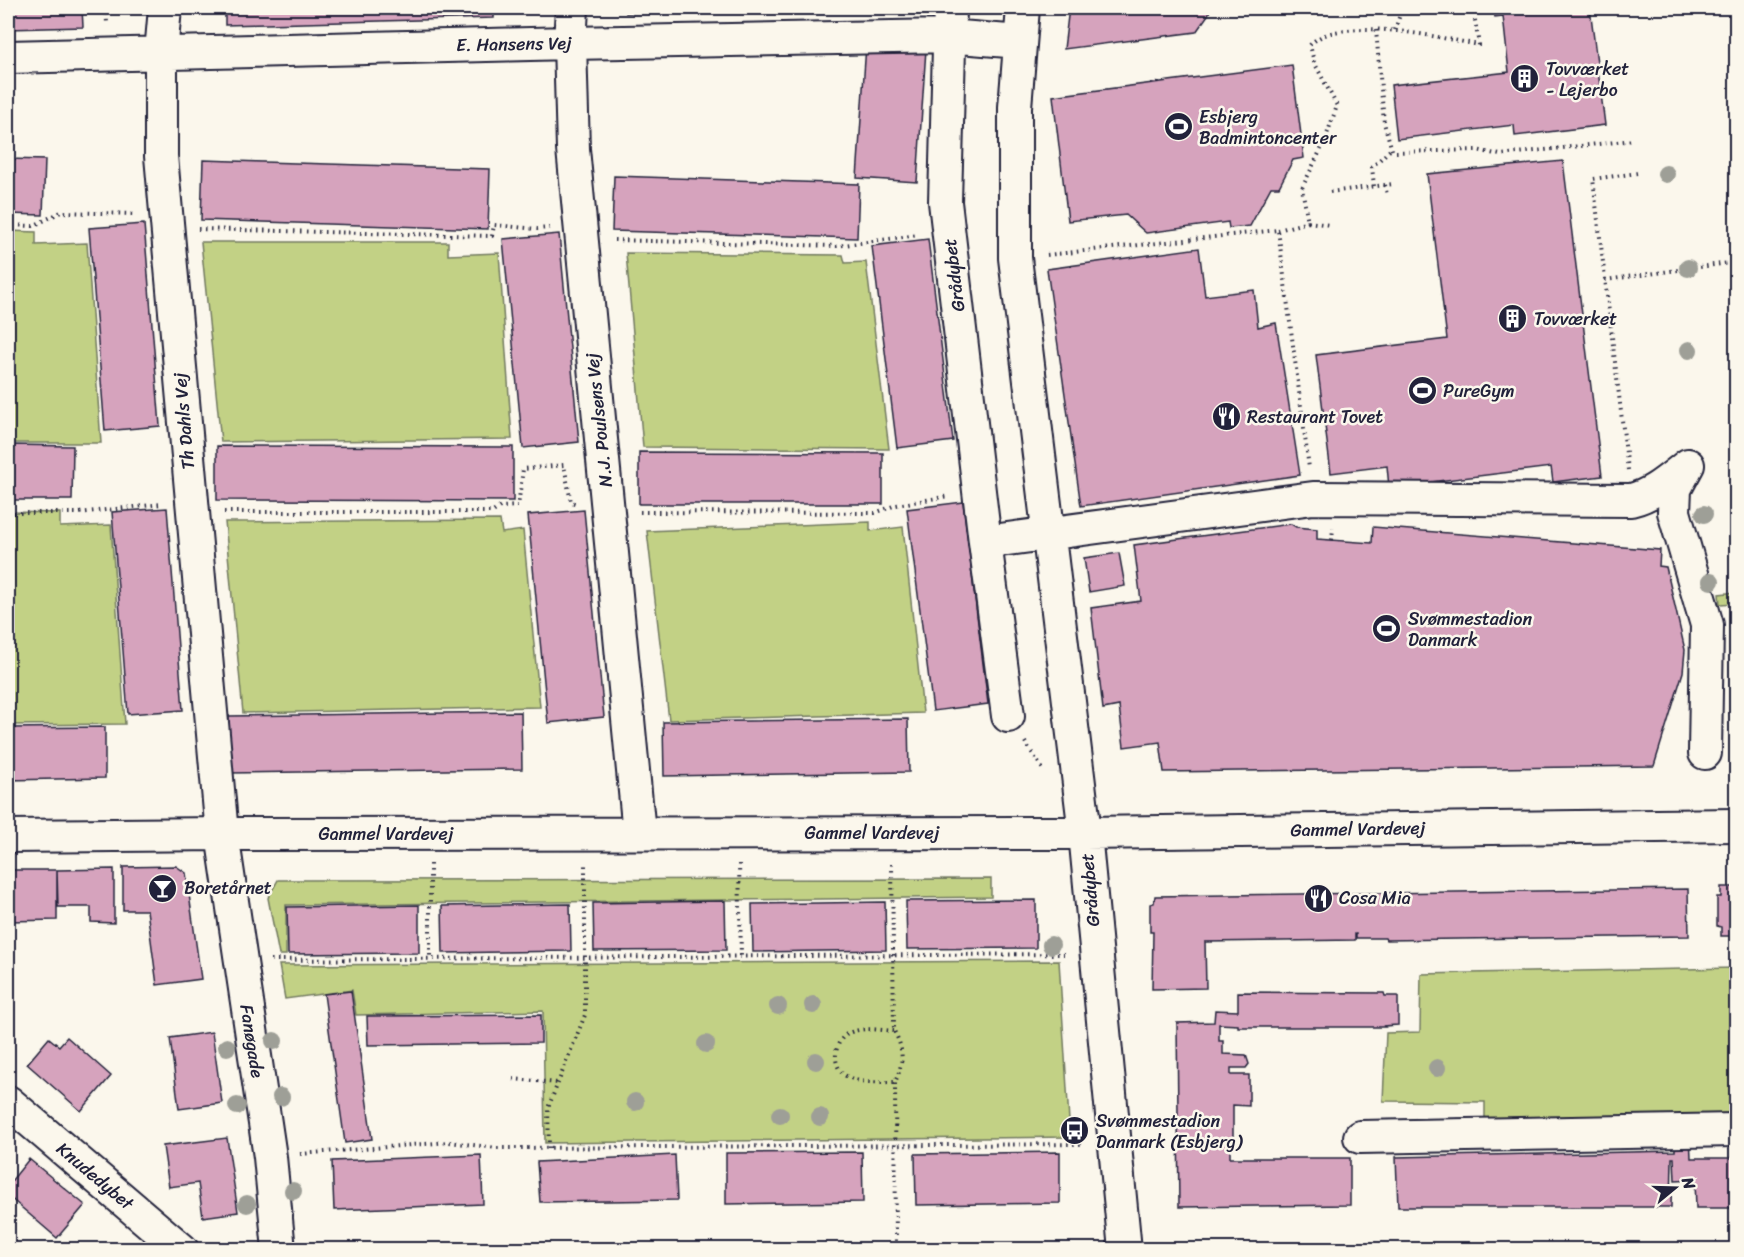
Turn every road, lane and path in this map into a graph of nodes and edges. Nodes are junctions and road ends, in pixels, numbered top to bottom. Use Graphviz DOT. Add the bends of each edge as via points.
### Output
graph roads {
  1 [pos="165,8"];
  2 [pos="572,8"];
  3 [pos="1023,8"];
  4 [pos="1402,8"];
  5 [pos="1473,8"];
  6 [pos="949,22"];
  7 [pos="1376,30"];
  8 [pos="1395,30"];
  9 [pos="1020,42"];
  10 [pos="570,43"];
  11 [pos="161,53"];
  12 [pos="8,57"];
  13 [pos="1634,140"];
  14 [pos="1392,148"];
  15 [pos="1638,173"];
  16 [pos="1385,184"];
  17 [pos="1393,184"];
  18 [pos="1374,186"];
  19 [pos="1330,192"];
  20 [pos="1387,195"];
  21 [pos="167,222"];
  22 [pos="1308,222"];
  23 [pos="8,225"];
  24 [pos="1330,225"];
  25 [pos="1278,230"];
  26 [pos="581,232"];
  27 [pos="948,232"];
  28 [pos="1015,258"];
  29 [pos="1737,262"];
  30 [pos="1605,280"];
  31 [pos="979,491"];
  32 [pos="1313,498"];
  33 [pos="1631,500"];
  34 [pos="192,507"];
  35 [pos="608,509"];
  36 [pos="8,513"];
  37 [pos="1050,532"];
  38 [pos="985,542"];
  39 [pos="1008,716"];
  40 [pos="1705,753"];
  41 [pos="1737,825"];
  42 [pos="585,833"];
  43 [pos="639,833"];
  44 [pos="738,833"];
  45 [pos="892,833"];
  46 [pos="1084,833"];
  47 [pos="222,834"];
  48 [pos="429,834"];
  49 [pos="8,836"];
  50 [pos="1096,954"];
  51 [pos="893,955"];
  52 [pos="741,956"];
  53 [pos="430,958"];
  54 [pos="585,958"];
  55 [pos="240,960"];
  56 [pos="894,1031"];
  57 [pos="513,1079"];
  58 [pos="895,1082"];
  59 [pos="558,1083"];
  60 [pos="8,1102"];
  61 [pos="1737,1130"];
  62 [pos="1360,1137"];
  63 [pos="1115,1144"];
  64 [pos="895,1146"];
  65 [pos="549,1148"];
  66 [pos="270,1156"];
  67 [pos="182,1250"];
  68 [pos="279,1250"];
  69 [pos="896,1250"];
  70 [pos="1125,1250"];
  1 -- 11 [label="street, Th Dahls Vej"];
  2 -- 10 [label="street, N.J. Poulsens Vej"];
  3 -- 9 [label="street, Grådybet"];
  4 -- 8 [label="path"];
  5 -- 8 [label="path" via="1479,45"];
  6 -- 9 [label="street, E. Hansens Vej"];
  6 -- 10 [label="street, E. Hansens Vej"];
  6 -- 27 [label="street, Grådybet" via="945,202"];
  7 -- 8 [label="path"];
  7 -- 14 [label="path" via="1384,123"];
  7 -- 22 [label="path" via="1330,33 1310,45 1314,62 1337,106 1302,189"];
  9 -- 28 [label="street, Grådybet" via="1015,107"];
  10 -- 11 [label="street, E. Hansens Vej"];
  10 -- 26 [label="street, N.J. Poulsens Vej" via="573,149"];
  11 -- 12 [label="street, E. Hansens Vej"];
  11 -- 21 [label="street, Th Dahls Vej" via="161,156"];
  13 -- 14 [label="path" via="1500,155 1477,150 1396,152"];
  14 -- 18 [label="path" via="1372,167"];
  15 -- 30 [label="path" via="1593,179"];
  16 -- 17 [label="path"];
  16 -- 18 [label="path"];
  16 -- 20 [label="path"];
  18 -- 19 [label="path"];
  21 -- 23 [label="path" via="62,212 33,226"];
  21 -- 26 [label="path" via="492,236 494,225"];
  21 -- 34 [label="street, Th Dahls Vej"];
  22 -- 24 [label="path"];
  22 -- 25 [label="path"];
  25 -- 28 [label="path"];
  25 -- 32 [label="path"];
  26 -- 27 [label="path" via="837,246"];
  26 -- 35 [label="street, N.J. Poulsens Vej"];
  27 -- 31 [label="street, Grådybet"];
  28 -- 37 [label="street, Grådybet"];
  29 -- 30 [label="path"];
  30 -- 33 [label="path"];
  31 -- 35 [label="path" via="896,505 875,513"];
  31 -- 38 [label="street, Grådybet"];
  32 -- 33 [label="street"];
  32 -- 37 [label="street"];
  33 -- 40 [label="street" via="1642,498 1688,465 1676,489 1674,512 1707,625"];
  34 -- 35 [label="path" via="493,512 500,507 518,506 523,469 564,465 571,502"];
  34 -- 36 [label="path"];
  34 -- 47 [label="street, Th Dahls Vej"];
  35 -- 43 [label="street, N.J. Poulsens Vej"];
  37 -- 38 [label="street"];
  37 -- 46 [label="street, Grådybet"];
  38 -- 39 [label="street, Grådybet"];
  41 -- 46 [label="street, Gammel Vardevej"];
  42 -- 43 [label="street, Gammel Vardevej"];
  42 -- 48 [label="street, Gammel Vardevej"];
  42 -- 54 [label="path"];
  43 -- 44 [label="street, Gammel Vardevej"];
  44 -- 45 [label="street, Gammel Vardevej"];
  44 -- 52 [label="path"];
  45 -- 46 [label="street, Gammel Vardevej"];
  45 -- 51 [label="path"];
  46 -- 50 [label="street, Grådybet"];
  47 -- 48 [label="street, Gammel Vardevej"];
  47 -- 49 [label="street, Gammel Vardevej"];
  47 -- 55 [label="street, Fanøgade"];
  48 -- 53 [label="path"];
  50 -- 51 [label="path"];
  50 -- 63 [label="street, Grådybet"];
  51 -- 52 [label="path"];
  51 -- 56 [label="path"];
  52 -- 54 [label="path"];
  53 -- 54 [label="path"];
  53 -- 55 [label="path"];
  54 -- 59 [label="path" via="585,1015"];
  55 -- 66 [label="street, Fanøgade"];
  56 -- 58 [label="path" via="903,1056"];
  56 -- 58 [label="path" via="860,1029 847,1033 835,1054 846,1077 863,1082"];
  57 -- 59 [label="path"];
  58 -- 64 [label="path"];
  59 -- 65 [label="path" via="548,1108"];
  60 -- 67 [label="street, Knudedybet"];
  61 -- 62 [label="street"];
  63 -- 64 [label="path"];
  63 -- 70 [label="street, Grådybet"];
  64 -- 65 [label="path"];
  64 -- 69 [label="path"];
  65 -- 66 [label="path" via="497,1148 449,1142"];
  66 -- 68 [label="street, Fanøgade"];
}
